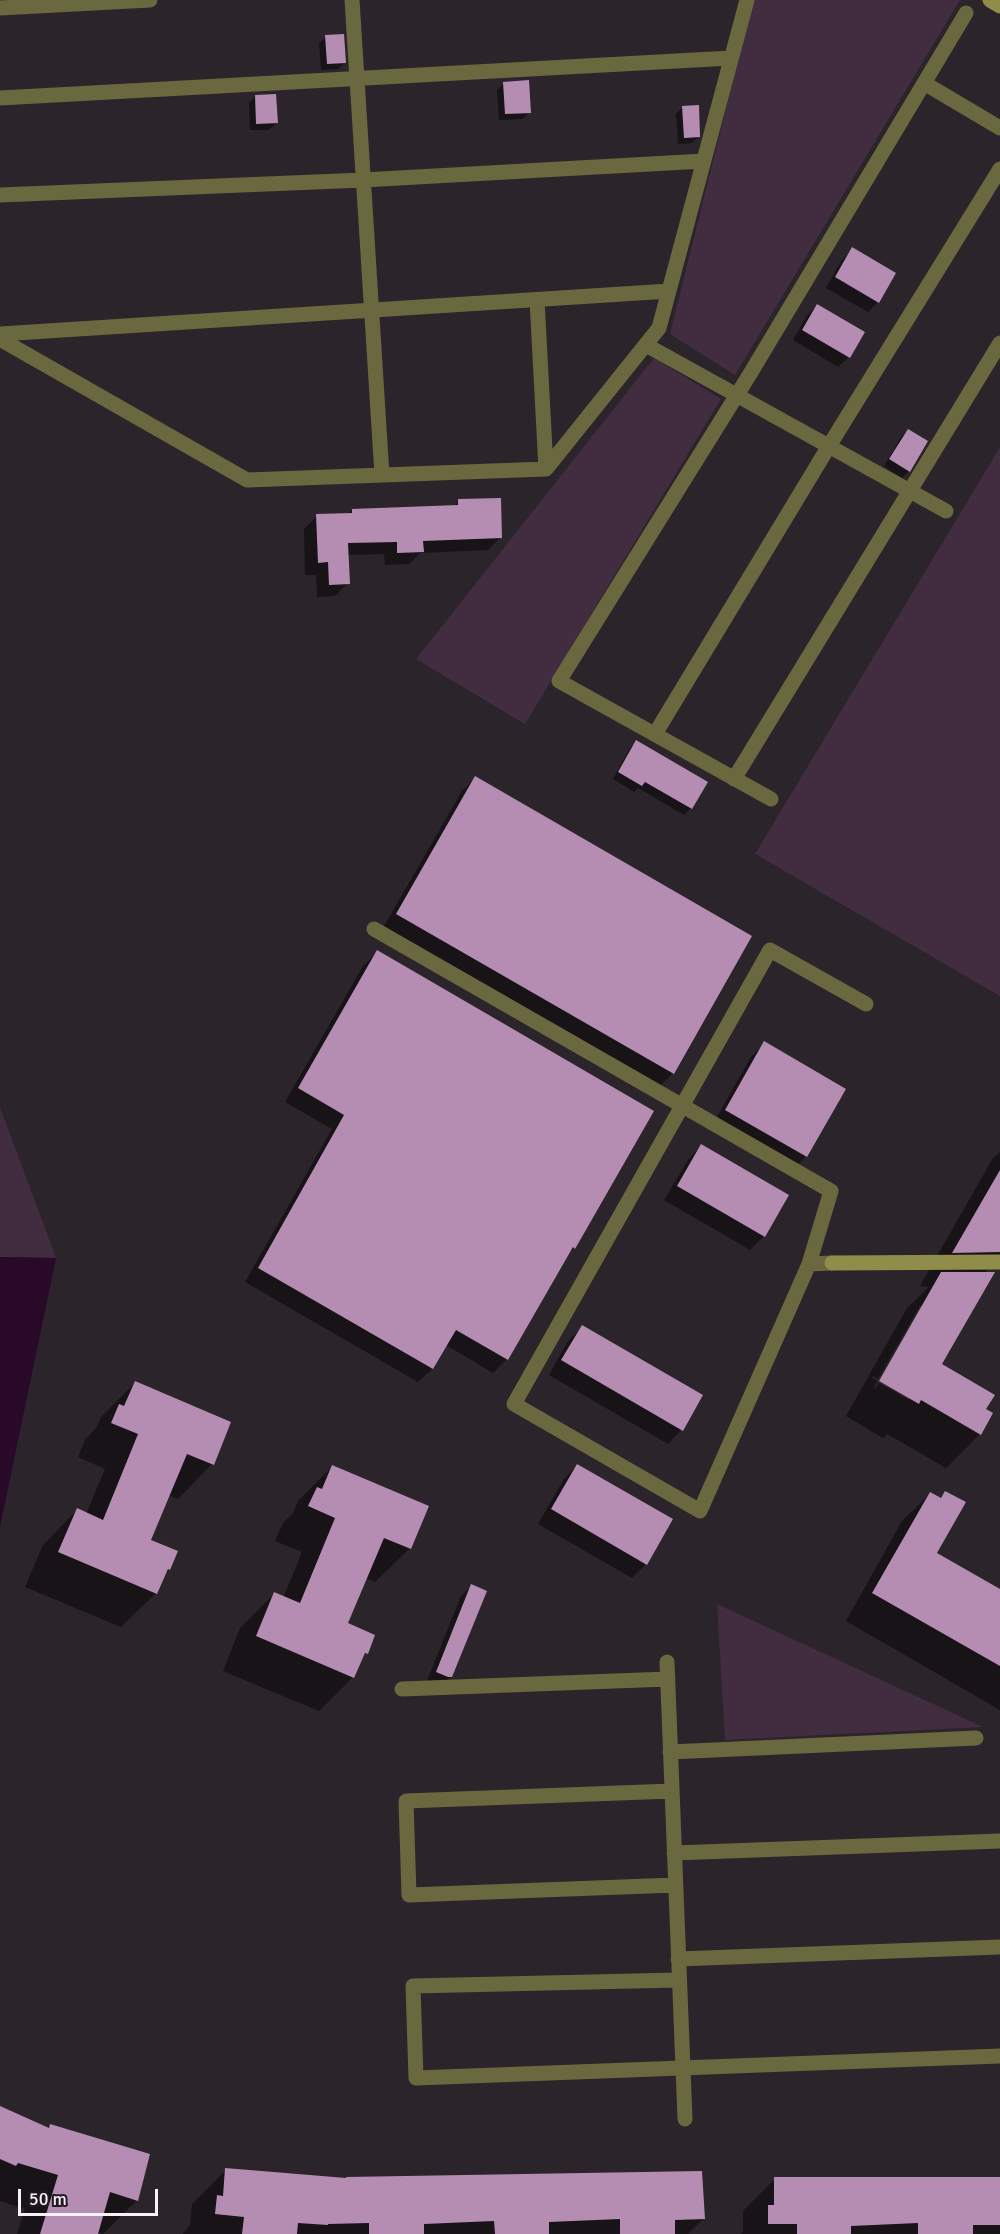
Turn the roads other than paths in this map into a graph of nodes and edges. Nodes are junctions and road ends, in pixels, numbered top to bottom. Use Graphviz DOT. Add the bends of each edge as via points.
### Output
graph roads {
  1 [pos="150,0"];
  2 [pos="352,0"];
  3 [pos="747,0"];
  4 [pos="990,0"];
  5 [pos="1000,6"];
  6 [pos="0,8"];
  7 [pos="966,13"];
  8 [pos="731,58"];
  9 [pos="357,79"];
  10 [pos="924,83"];
  11 [pos="0,99"];
  12 [pos="1000,128"];
  13 [pos="704,161"];
  14 [pos="1000,169"];
  15 [pos="363,180"];
  16 [pos="0,195"];
  17 [pos="669,291"];
  18 [pos="537,300"];
  19 [pos="371,311"];
  20 [pos="0,337"];
  21 [pos="1000,343"];
  22 [pos="646,345"];
  23 [pos="737,395"];
  24 [pos="829,446"];
  25 [pos="546,469"];
  26 [pos="382,475"];
  27 [pos="909,490"];
  28 [pos="945,511"];
  29 [pos="655,735"];
  30 [pos="734,778"];
  31 [pos="771,799"];
  32 [pos="374,929"];
  33 [pos="866,1004"];
  34 [pos="682,1106"];
  35 [pos="1000,1262"];
  36 [pos="809,1264"];
  37 [pos="667,1662"];
  38 [pos="668,1679"];
  39 [pos="402,1689"];
  40 [pos="976,1738"];
  41 [pos="670,1752"];
  42 [pos="672,1791"];
  43 [pos="1000,1841"];
  44 [pos="674,1853"];
  45 [pos="675,1885"];
  46 [pos="1000,1947"];
  47 [pos="678,1959"];
  48 [pos="678,1980"];
  49 [pos="1000,2056"];
  50 [pos="682,2067"];
  51 [pos="685,2119"];
  1 -- 6 [label="street"];
  2 -- 9 [label="street"];
  3 -- 8 [label="street"];
  4 -- 5 [label="street"];
  7 -- 10 [label="street"];
  8 -- 9 [label="street"];
  8 -- 13 [label="street"];
  9 -- 11 [label="street"];
  9 -- 15 [label="street"];
  10 -- 12 [label="street"];
  10 -- 23 [label="street"];
  13 -- 15 [label="street"];
  13 -- 17 [label="street"];
  14 -- 24 [label="street"];
  15 -- 16 [label="street"];
  15 -- 19 [label="street"];
  17 -- 18 [label="street"];
  17 -- 22 [label="street" via="659,328"];
  18 -- 19 [label="street"];
  18 -- 25 [label="street"];
  19 -- 20 [label="street"];
  19 -- 26 [label="street"];
  20 -- 26 [label="street" via="247,480"];
  21 -- 27 [label="street"];
  22 -- 23 [label="street"];
  22 -- 25 [label="street"];
  23 -- 24 [label="street"];
  23 -- 29 [label="street" via="559,681"];
  24 -- 27 [label="street"];
  24 -- 29 [label="street"];
  25 -- 26 [label="street"];
  27 -- 28 [label="street"];
  27 -- 30 [label="street"];
  29 -- 30 [label="street"];
  30 -- 31 [label="street"];
  32 -- 34 [label="street"];
  33 -- 34 [label="street" via="770,950"];
  34 -- 36 [label="street" via="831,1191"];
  34 -- 36 [label="street" via="514,1404 700,1511"];
  35 -- 36 [label="street"];
  37 -- 38 [label="street"];
  38 -- 39 [label="street"];
  38 -- 41 [label="street"];
  40 -- 41 [label="street"];
  41 -- 42 [label="street"];
  42 -- 44 [label="street"];
  42 -- 45 [label="street" via="406,1801 410,1895"];
  43 -- 44 [label="street"];
  44 -- 45 [label="street"];
  45 -- 47 [label="street"];
  46 -- 47 [label="street"];
  47 -- 48 [label="street"];
  48 -- 50 [label="street"];
  48 -- 50 [label="street" via="413,1986 417,2078"];
  49 -- 50 [label="street"];
  50 -- 51 [label="street"];
}
